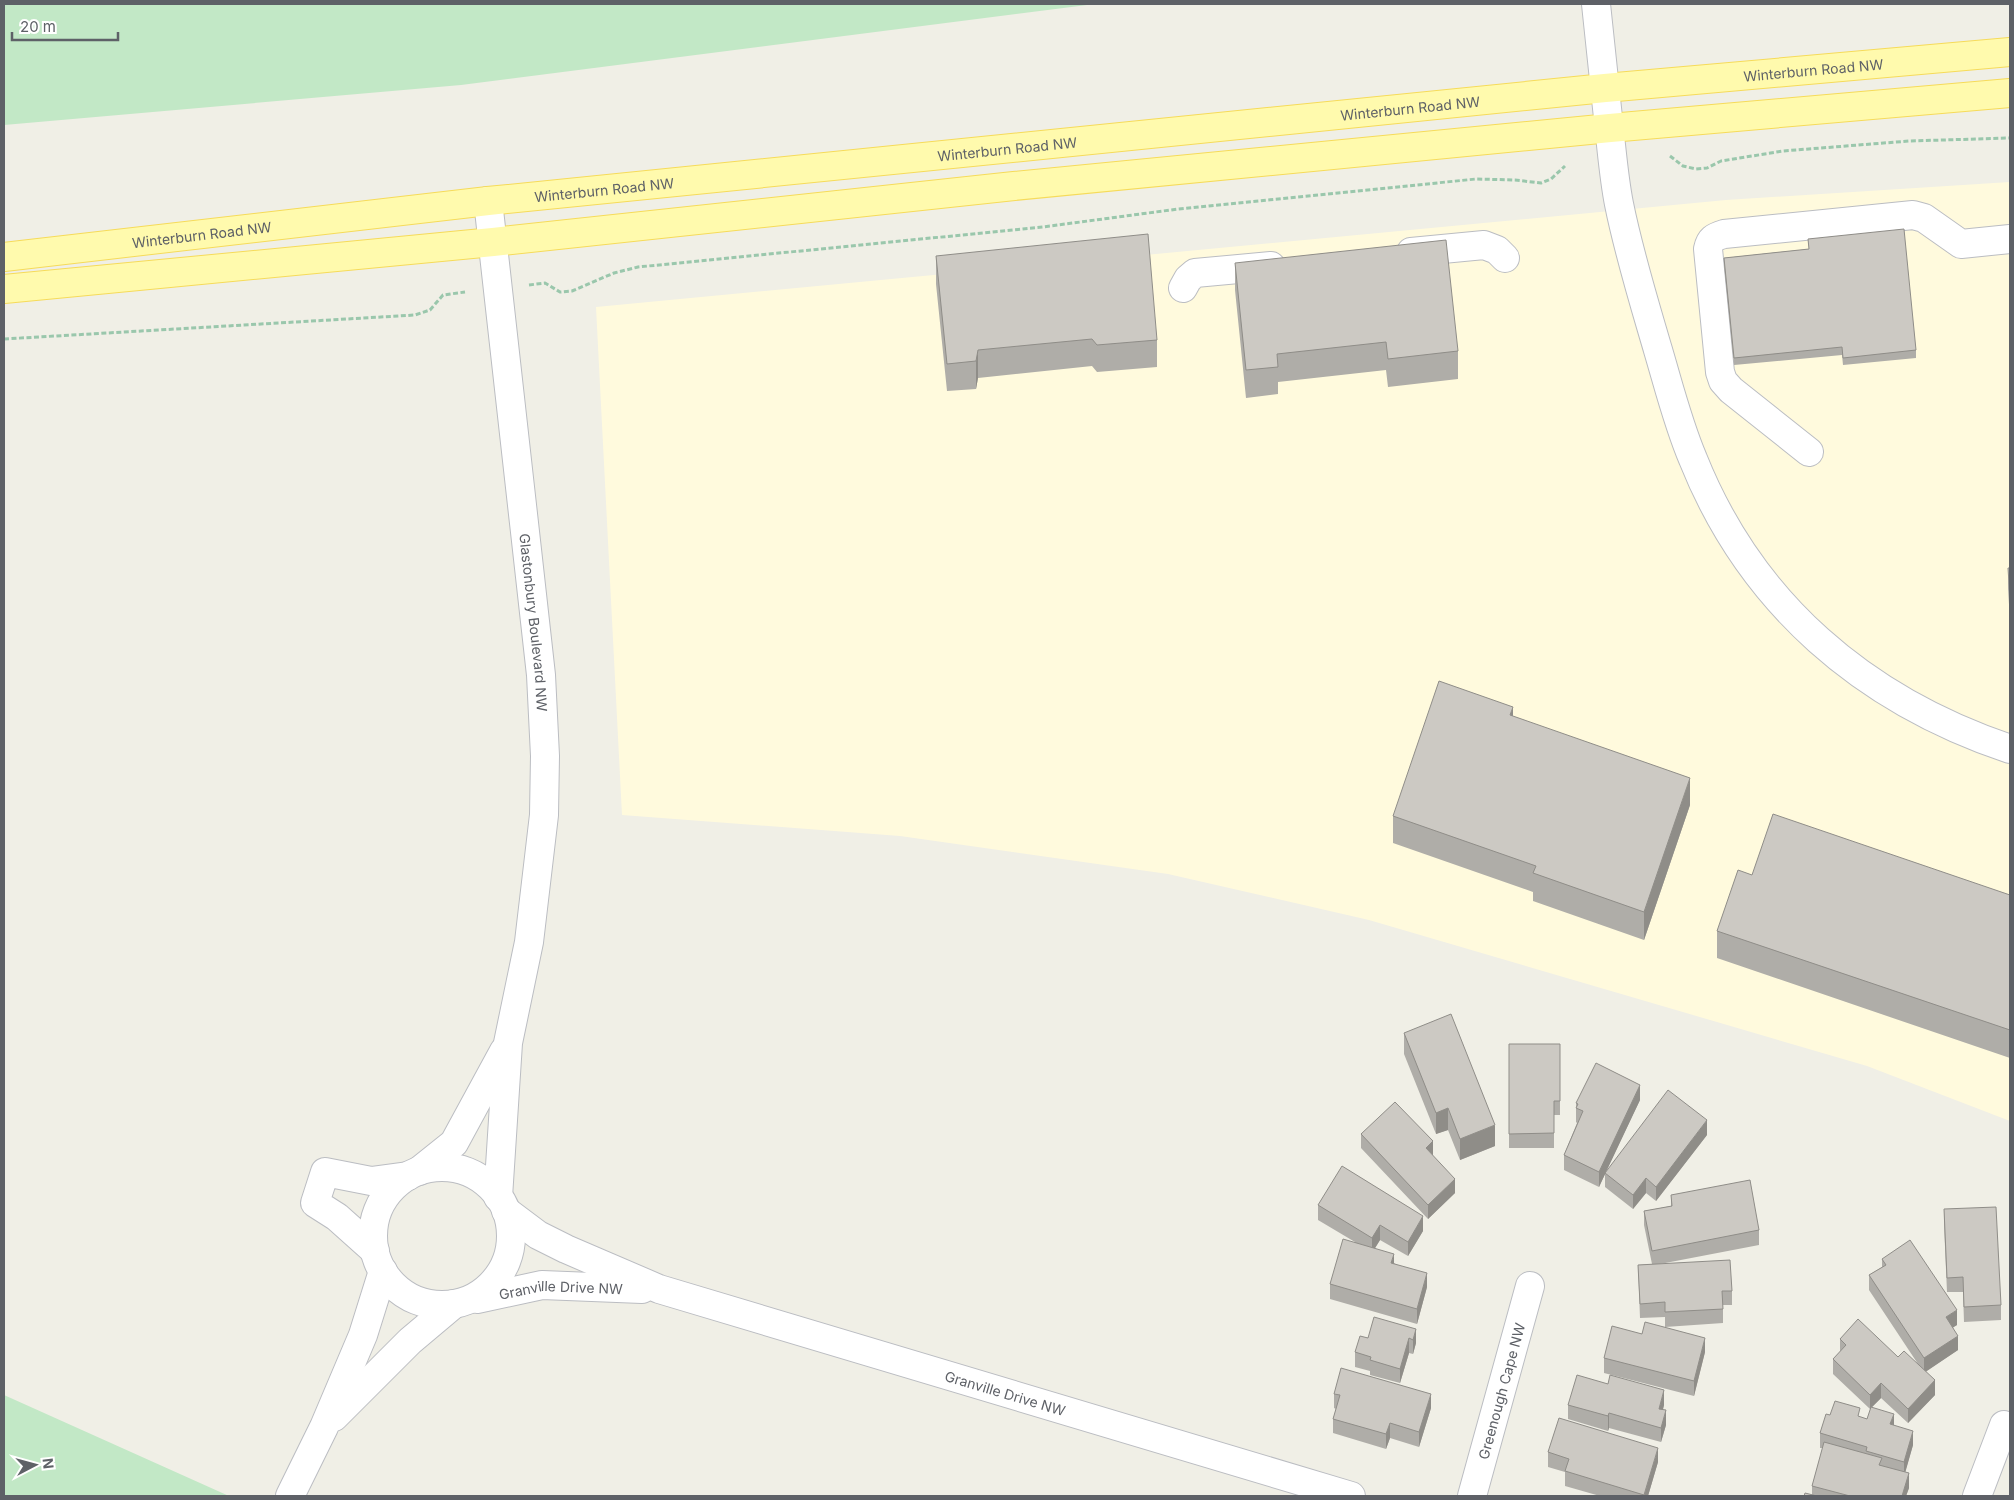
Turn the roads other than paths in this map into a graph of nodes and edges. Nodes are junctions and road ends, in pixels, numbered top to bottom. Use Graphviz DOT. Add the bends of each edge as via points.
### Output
graph roads {
  1 [pos="1596,4"];
  2 [pos="2010,52"];
  3 [pos="1605,88"];
  4 [pos="2010,93"];
  5 [pos="1610,128"];
  6 [pos="488,201"];
  7 [pos="2010,239"];
  8 [pos="493,242"];
  9 [pos="1383,255"];
  10 [pos="4,257"];
  11 [pos="1505,258"];
  12 [pos="1294,263"];
  13 [pos="1184,288"];
  14 [pos="4,289"];
  15 [pos="1809,452"];
  16 [pos="2010,749"];
  17 [pos="508,1043"];
  18 [pos="411,1175"];
  19 [pos="502,1204"];
  20 [pos="379,1261"];
  21 [pos="1530,1286"];
  22 [pos="659,1289"];
  23 [pos="459,1303"];
  24 [pos="2004,1425"];
  25 [pos="324,1427"];
  26 [pos="290,1496"];
  27 [pos="1351,1496"];
  28 [pos="1472,1496"];
  29 [pos="1977,1496"];
  1 -- 3 [label="street"];
  2 -- 3 [label="main road, Winterburn Road NW"];
  3 -- 5 [label="street"];
  3 -- 6 [label="main road, Winterburn Road NW"];
  4 -- 5 [label="main road"];
  5 -- 8 [label="main road" via="1014,186"];
  5 -- 16 [label="street" via="1619,202 1629,248 1676,414 1705,486 1740,550 1801,625 1860,674 1922,713"];
  6 -- 8 [label="street, Glastonbury Boulevard NW"];
  6 -- 10 [label="main road, Winterburn Road NW"];
  7 -- 15 [label="street" via="1961,244 1924,218 1907,215 1714,236 1708,249 1723,381"];
  8 -- 14 [label="main road"];
  8 -- 17 [label="street, Glastonbury Boulevard NW" via="540,665 545,756 544,815 529,942"];
  9 -- 11 [label="street" via="1484,245 1497,250"];
  12 -- 13 [label="street" via="1195,273"];
  17 -- 18 [label="street, Glastonbury Boulevard NW" via="454,1143"];
  17 -- 19 [label="street, Glastonbury Boulevard NW"];
  18 -- 19 [label="street, Glastonbury Boulevard NW" via="429,1168 450,1168 471,1174 490,1186"];
  18 -- 20 [label="street, Glastonbury Boulevard NW" via="391,1190 380,1208 374,1229"];
  18 -- 20 [label="street" via="371,1181 325,1172 315,1204 337,1217"];
  19 -- 22 [label="street, Granville Drive NW" via="538,1235"];
  19 -- 23 [label="street, Glastonbury Boulevard NW" via="510,1222 511,1242 506,1262 482,1293"];
  20 -- 23 [label="street" via="398,1289 418,1301 441,1306"];
  20 -- 25 [label="street, Glastonbury Boulevard NW" via="368,1323"];
  21 -- 28 [label="street, Greenough Cape NW"];
  22 -- 23 [label="street, Granville Drive NW" via="542,1285"];
  22 -- 27 [label="street, Granville Drive NW"];
  23 -- 25 [label="street, Glastonbury Boulevard NW" via="410,1341"];
  24 -- 29 [label="street"];
  25 -- 26 [label="street, Glastonbury Boulevard NW"];
}
